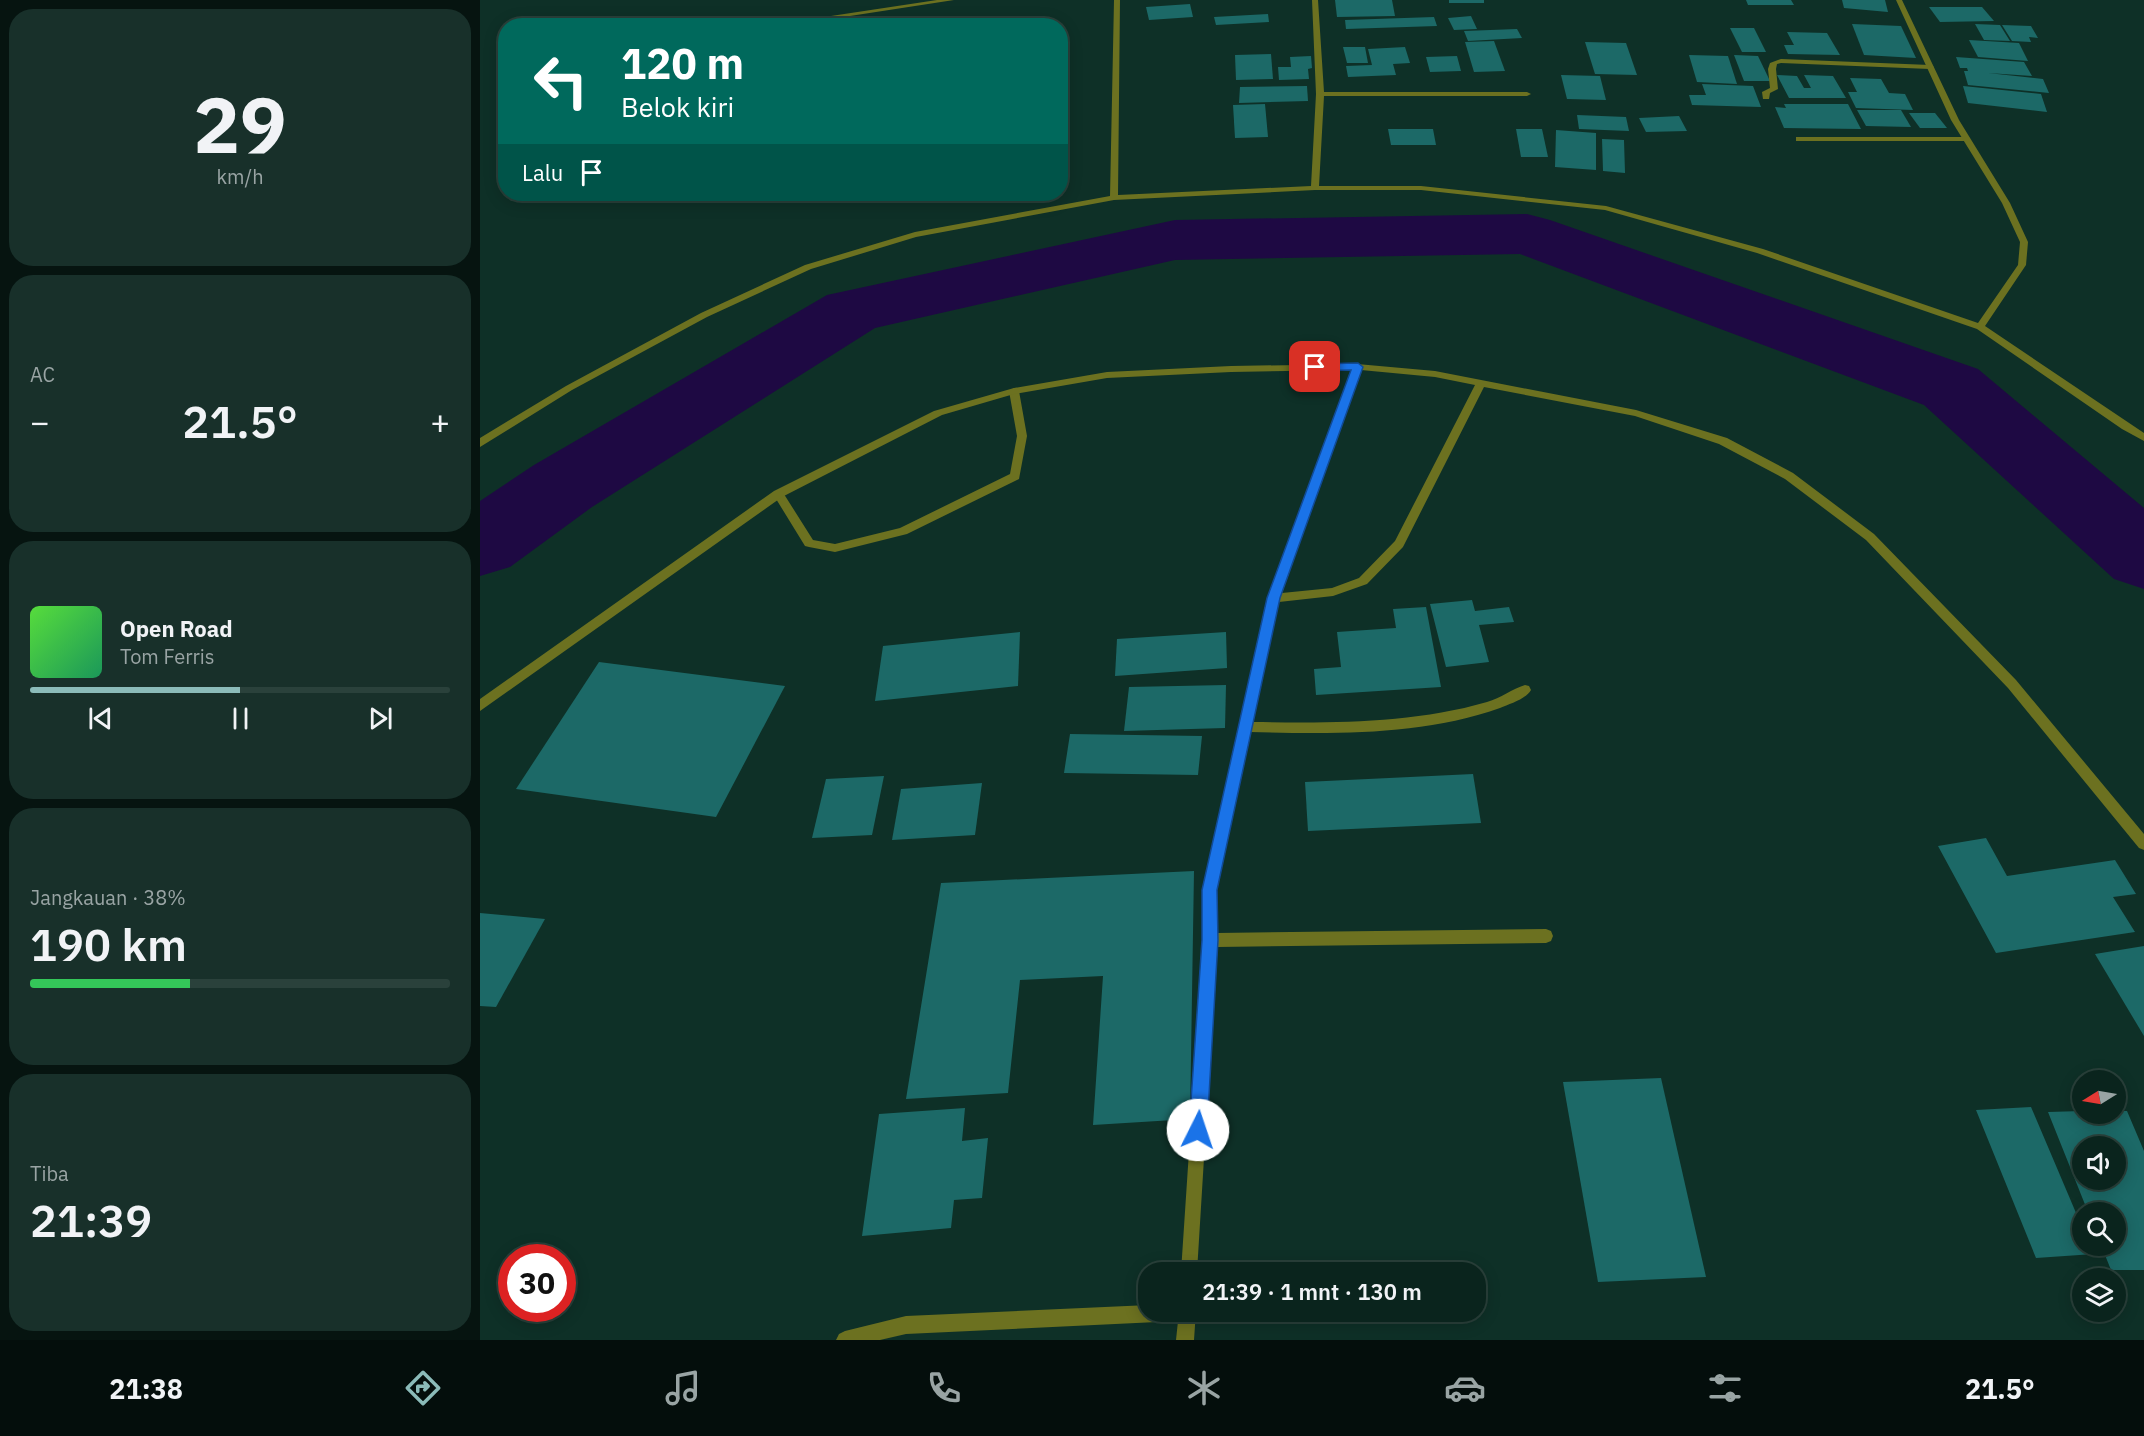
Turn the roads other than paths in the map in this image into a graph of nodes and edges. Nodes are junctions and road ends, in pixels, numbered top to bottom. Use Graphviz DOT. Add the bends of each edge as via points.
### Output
graph roads {
  1 [pos="951,0"];
  2 [pos="1117,0"];
  3 [pos="1315,0"];
  4 [pos="1899,0"];
  5 [pos="824,18"];
  6 [pos="1930,67"];
  7 [pos="1320,94"];
  8 [pos="1527,94"];
  9 [pos="1766,97"];
  10 [pos="1799,139"];
  11 [pos="1965,139"];
  12 [pos="1316,188"];
  13 [pos="1114,198"];
  14 [pos="1980,327"];
  15 [pos="1358,367"];
  16 [pos="1481,382"];
  17 [pos="1014,391"];
  18 [pos="2144,437"];
  19 [pos="480,443"];
  20 [pos="778,494"];
  21 [pos="1274,598"];
  22 [pos="1525,690"];
  23 [pos="480,706"];
  24 [pos="1246,726"];
  25 [pos="2144,844"];
  26 [pos="1546,936"];
  27 [pos="1210,940"];
  28 [pos="1190,1262"];
  29 [pos="1138,1314"];
  30 [pos="1186,1322"];
  31 [pos="845,1340"];
  32 [pos="1185,1340"];
  1 -- 5 [label="street"];
  2 -- 13 [label="street"];
  3 -- 7 [label="street"];
  4 -- 6 [label="street"];
  6 -- 9 [label="street" via="1781,61 1774,63 1774,89 1766,92"];
  6 -- 11 [label="street"];
  7 -- 8 [label="street"];
  7 -- 12 [label="street"];
  10 -- 11 [label="street"];
  11 -- 14 [label="street" via="2006,203 2024,242 2022,265"];
  12 -- 13 [label="street"];
  12 -- 14 [label="street" via="1421,188 1606,208 1760,251"];
  13 -- 19 [label="street" via="915,235 808,267 694,321 569,388"];
  14 -- 18 [label="street"];
  15 -- 16 [label="street"];
  15 -- 17 [label="street" via="1107,375"];
  15 -- 21 [label="street"];
  16 -- 21 [label="street" via="1392,552 1363,581 1333,592"];
  16 -- 25 [label="street" via="1636,413 1723,441 1789,476 1870,537 2012,684"];
  17 -- 20 [label="street" via="938,412"];
  17 -- 20 [label="street" via="1022,436 1015,476 903,531 835,548 809,543"];
  20 -- 23 [label="street"];
  21 -- 24 [label="street"];
  22 -- 24 [label="street" via="1494,706 1409,723 1340,729"];
  24 -- 27 [label="street" via="1209,890"];
  26 -- 27 [label="street"];
  27 -- 28 [label="street"];
  29 -- 31 [label="street" via="906,1325"];
  30 -- 32 [label="street"];
}
